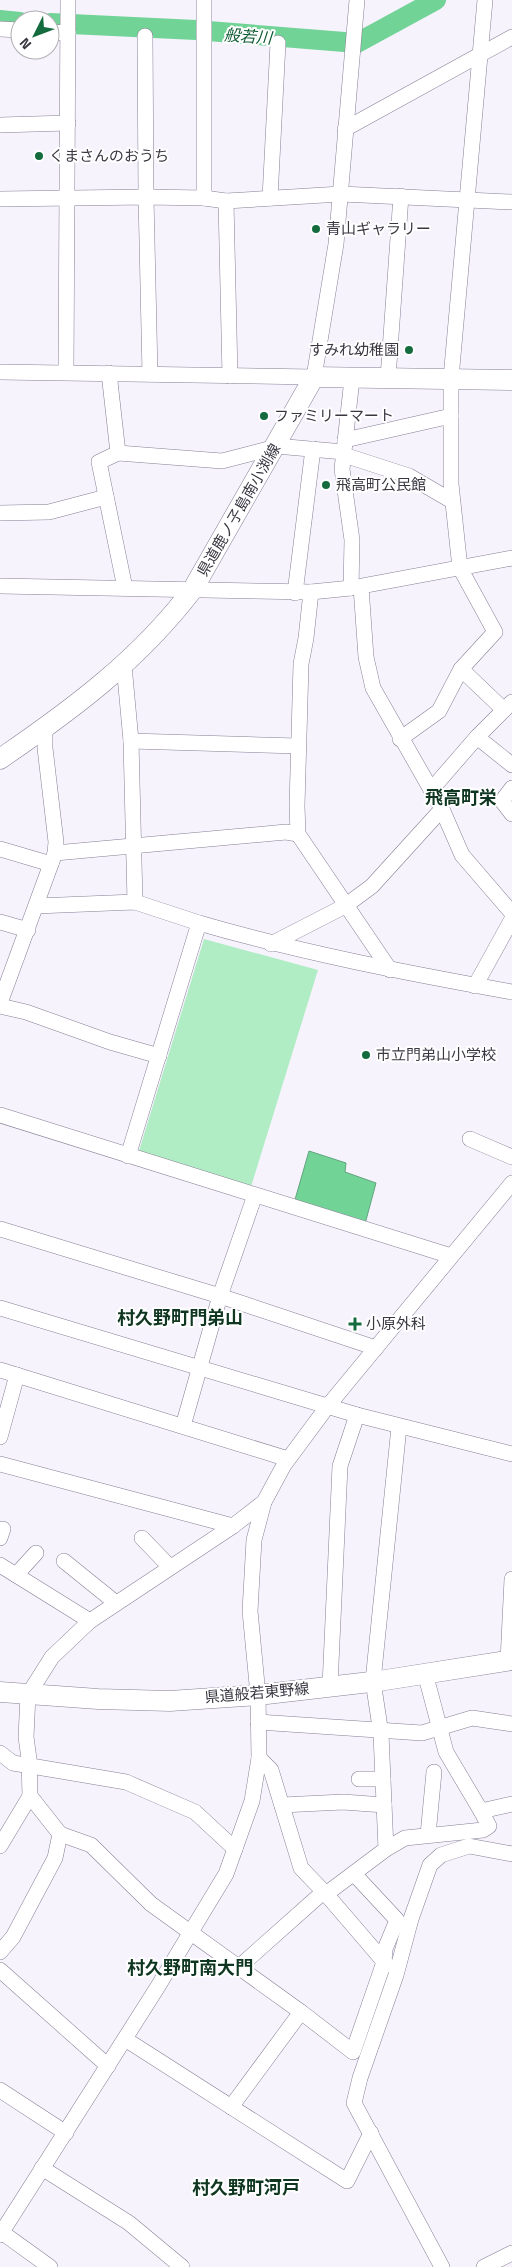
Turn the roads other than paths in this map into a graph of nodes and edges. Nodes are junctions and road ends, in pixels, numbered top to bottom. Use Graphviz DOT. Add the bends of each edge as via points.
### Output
graph roads {
  1 [pos="68,0"];
  2 [pos="204,0"];
  3 [pos="357,0"];
  4 [pos="485,0"];
  5 [pos="60,33"];
  6 [pos="68,33"];
  7 [pos="145,36"];
  8 [pos="512,37"];
  9 [pos="278,43"];
  10 [pos="481,55"];
  11 [pos="68,123"];
  12 [pos="0,125"];
  13 [pos="345,129"];
  14 [pos="340,194"];
  15 [pos="401,196"];
  16 [pos="146,197"];
  17 [pos="68,198"];
  18 [pos="204,198"];
  19 [pos="270,198"];
  20 [pos="0,199"];
  21 [pos="467,199"];
  22 [pos="226,201"];
  23 [pos="512,202"];
  24 [pos="0,372"];
  25 [pos="66,372"];
  26 [pos="109,373"];
  27 [pos="150,374"];
  28 [pos="230,376"];
  29 [pos="314,378"];
  30 [pos="352,378"];
  31 [pos="388,378"];
  32 [pos="451,378"];
  33 [pos="512,380"];
  34 [pos="451,416"];
  35 [pos="276,447"];
  36 [pos="313,449"];
  37 [pos="344,449"];
  38 [pos="118,453"];
  39 [pos="106,497"];
  40 [pos="452,502"];
  41 [pos="0,513"];
  42 [pos="512,558"];
  43 [pos="460,568"];
  44 [pos="0,586"];
  45 [pos="125,588"];
  46 [pos="356,588"];
  47 [pos="193,589"];
  48 [pos="311,592"];
  49 [pos="294,593"];
  50 [pos="124,666"];
  51 [pos="461,669"];
  52 [pos="508,706"];
  53 [pos="45,728"];
  54 [pos="477,737"];
  55 [pos="400,739"];
  56 [pos="131,741"];
  57 [pos="298,746"];
  58 [pos="0,759"];
  59 [pos="512,765"];
  60 [pos="512,788"];
  61 [pos="431,790"];
  62 [pos="442,809"];
  63 [pos="512,814"];
  64 [pos="298,834"];
  65 [pos="134,847"];
  66 [pos="0,849"];
  67 [pos="53,859"];
  68 [pos="135,902"];
  69 [pos="36,906"];
  70 [pos="345,906"];
  71 [pos="511,911"];
  72 [pos="0,922"];
  73 [pos="199,923"];
  74 [pos="28,930"];
  75 [pos="271,944"];
  76 [pos="390,970"];
  77 [pos="475,986"];
  78 [pos="512,992"];
  79 [pos="0,1005"];
  80 [pos="159,1056"];
  81 [pos="0,1115"];
  82 [pos="470,1138"];
  83 [pos="128,1156"];
  84 [pos="512,1157"];
  85 [pos="512,1183"];
  86 [pos="255,1195"];
  87 [pos="0,1229"];
  88 [pos="451,1256"];
  89 [pos="220,1296"];
  90 [pos="0,1308"];
  91 [pos="376,1348"];
  92 [pos="200,1368"];
  93 [pos="0,1370"];
  94 [pos="17,1375"];
  95 [pos="327,1407"];
  96 [pos="357,1415"];
  97 [pos="183,1426"];
  98 [pos="398,1427"];
  99 [pos="0,1437"];
  100 [pos="512,1454"];
  101 [pos="288,1459"];
  102 [pos="0,1464"];
  103 [pos="264,1502"];
  104 [pos="234,1526"];
  105 [pos="142,1538"];
  106 [pos="36,1553"];
  107 [pos="64,1561"];
  108 [pos="0,1565"];
  109 [pos="170,1567"];
  110 [pos="16,1575"];
  111 [pos="512,1578"];
  112 [pos="116,1603"];
  113 [pos="90,1621"];
  114 [pos="510,1660"];
  115 [pos="425,1674"];
  116 [pos="373,1681"];
  117 [pos="330,1686"];
  118 [pos="0,1692"];
  119 [pos="28,1695"];
  120 [pos="258,1695"];
  121 [pos="258,1722"];
  122 [pos="512,1724"];
  123 [pos="440,1729"];
  124 [pos="381,1731"];
  125 [pos="0,1753"];
  126 [pos="259,1758"];
  127 [pos="30,1766"];
  128 [pos="434,1772"];
  129 [pos="358,1779"];
  130 [pos="383,1779"];
  131 [pos="30,1796"];
  132 [pos="512,1804"];
  133 [pos="282,1805"];
  134 [pos="384,1805"];
  135 [pos="481,1811"];
  136 [pos="60,1834"];
  137 [pos="428,1835"];
  138 [pos="0,1846"];
  139 [pos="235,1849"];
  140 [pos="386,1850"];
  141 [pos="512,1854"];
  142 [pos="356,1876"];
  143 [pos="324,1894"];
  144 [pos="191,1932"];
  145 [pos="0,1952"];
  146 [pos="384,1962"];
  147 [pos="239,1967"];
  148 [pos="0,1970"];
  149 [pos="396,1975"];
  150 [pos="301,2012"];
  151 [pos="125,2039"];
  152 [pos="108,2066"];
  153 [pos="0,2090"];
  154 [pos="232,2107"];
  155 [pos="66,2132"];
  156 [pos="371,2133"];
  157 [pos="42,2168"];
  158 [pos="0,2233"];
  159 [pos="512,2253"];
  160 [pos="50,2267"];
  161 [pos="182,2267"];
  162 [pos="442,2267"];
  163 [pos="484,2267"];
  1 -- 6 [label="street"];
  2 -- 18 [label="street"];
  3 -- 13 [label="street"];
  4 -- 10 [label="street"];
  5 -- 6 [label="street"];
  6 -- 11 [label="street"];
  7 -- 16 [label="street"];
  8 -- 10 [label="street"];
  9 -- 19 [label="street"];
  10 -- 13 [label="street"];
  10 -- 21 [label="street"];
  11 -- 12 [label="street"];
  11 -- 17 [label="street"];
  13 -- 14 [label="street"];
  14 -- 15 [label="street"];
  14 -- 19 [label="street"];
  14 -- 29 [label="street" via="336,244"];
  15 -- 21 [label="street"];
  15 -- 31 [label="street"];
  16 -- 17 [label="street"];
  16 -- 18 [label="street"];
  16 -- 27 [label="street"];
  17 -- 20 [label="street"];
  17 -- 25 [label="street"];
  18 -- 22 [label="street"];
  19 -- 22 [label="street"];
  21 -- 23 [label="street"];
  21 -- 32 [label="street"];
  22 -- 28 [label="street"];
  24 -- 25 [label="street"];
  25 -- 26 [label="street"];
  26 -- 27 [label="street"];
  26 -- 38 [label="street"];
  27 -- 28 [label="street"];
  28 -- 29 [label="street"];
  29 -- 30 [label="main road"];
  29 -- 35 [label="main road, 県道鹿ノ子島南小渕線"];
  30 -- 31 [label="main road"];
  30 -- 37 [label="street"];
  31 -- 32 [label="main road"];
  32 -- 33 [label="main road"];
  32 -- 34 [label="street"];
  34 -- 37 [label="street"];
  34 -- 40 [label="street"];
  35 -- 36 [label="street"];
  35 -- 38 [label="street" via="222,461"];
  35 -- 47 [label="main road, 県道鹿ノ子島南小渕線"];
  36 -- 37 [label="street"];
  36 -- 49 [label="street"];
  37 -- 40 [label="street" via="409,476"];
  37 -- 46 [label="street" via="342,470"];
  38 -- 39 [label="street" via="99,462"];
  39 -- 41 [label="street" via="49,512"];
  39 -- 45 [label="street"];
  40 -- 43 [label="street"];
  42 -- 43 [label="street"];
  43 -- 46 [label="street"];
  43 -- 51 [label="street" via="495,632"];
  44 -- 45 [label="street"];
  45 -- 47 [label="street"];
  46 -- 48 [label="street"];
  46 -- 55 [label="street" via="373,688"];
  47 -- 49 [label="street"];
  47 -- 50 [label="main road, 県道鹿ノ子島南小渕線" via="174,614"];
  48 -- 49 [label="street"];
  48 -- 57 [label="street" via="301,664"];
  50 -- 53 [label="main road, 県道鹿ノ子島南小渕線"];
  50 -- 56 [label="street"];
  51 -- 52 [label="street"];
  51 -- 55 [label="street" via="439,711"];
  52 -- 54 [label="street"];
  53 -- 58 [label="main road, 県道鹿ノ子島南小渕線"];
  53 -- 67 [label="street" via="56,842"];
  54 -- 59 [label="street"];
  54 -- 61 [label="street"];
  55 -- 61 [label="street"];
  56 -- 57 [label="street"];
  56 -- 65 [label="street"];
  57 -- 64 [label="street"];
  60 -- 63 [label="street" via="502,801"];
  61 -- 62 [label="street"];
  62 -- 70 [label="street" via="372,886"];
  62 -- 71 [label="street" via="462,855"];
  64 -- 65 [label="street" via="286,832"];
  64 -- 70 [label="street"];
  65 -- 67 [label="street"];
  65 -- 68 [label="street"];
  66 -- 67 [label="street"];
  67 -- 69 [label="street"];
  68 -- 69 [label="street"];
  68 -- 73 [label="street"];
  69 -- 74 [label="street"];
  70 -- 75 [label="street"];
  70 -- 76 [label="street"];
  71 -- 77 [label="street"];
  72 -- 74 [label="street"];
  73 -- 75 [label="street"];
  73 -- 80 [label="street"];
  74 -- 79 [label="street"];
  75 -- 76 [label="street"];
  76 -- 77 [label="street"];
  77 -- 78 [label="street"];
  79 -- 80 [label="street"];
  80 -- 83 [label="street"];
  81 -- 83 [label="street"];
  82 -- 84 [label="street"];
  83 -- 86 [label="street"];
  85 -- 88 [label="street"];
  86 -- 88 [label="street"];
  86 -- 89 [label="street"];
  87 -- 89 [label="street"];
  88 -- 91 [label="street"];
  89 -- 91 [label="street"];
  89 -- 92 [label="street"];
  90 -- 92 [label="street"];
  91 -- 95 [label="street"];
  92 -- 95 [label="street"];
  92 -- 97 [label="street"];
  93 -- 94 [label="street"];
  94 -- 97 [label="street"];
  94 -- 99 [label="street"];
  95 -- 96 [label="street"];
  95 -- 101 [label="street"];
  96 -- 98 [label="street"];
  96 -- 117 [label="street" via="340,1466"];
  97 -- 101 [label="street"];
  98 -- 100 [label="street"];
  98 -- 116 [label="street"];
  101 -- 103 [label="street"];
  102 -- 104 [label="street"];
  103 -- 104 [label="street"];
  103 -- 120 [label="street" via="254,1540 250,1611"];
  104 -- 109 [label="street"];
  105 -- 109 [label="street"];
  106 -- 110 [label="street"];
  107 -- 112 [label="street"];
  108 -- 110 [label="street"];
  109 -- 112 [label="street"];
  110 -- 113 [label="street"];
  111 -- 114 [label="street"];
  112 -- 113 [label="street"];
  113 -- 119 [label="street" via="52,1657"];
  114 -- 115 [label="main road, 県道般若東野線"];
  115 -- 116 [label="main road, 県道般若東野線"];
  115 -- 123 [label="street"];
  116 -- 117 [label="main road, 県道般若東野線"];
  116 -- 124 [label="street"];
  117 -- 120 [label="main road, 県道般若東野線"];
  118 -- 119 [label="main road, 県道般若東野線"];
  119 -- 120 [label="main road, 県道般若東野線" via="170,1701"];
  119 -- 127 [label="street" via="26,1736"];
  120 -- 121 [label="street"];
  121 -- 124 [label="street"];
  121 -- 126 [label="street"];
  122 -- 123 [label="street" via="472,1718"];
  123 -- 124 [label="street" via="422,1733"];
  123 -- 135 [label="street" via="446,1752"];
  124 -- 130 [label="street"];
  125 -- 127 [label="street" via="13,1763"];
  126 -- 133 [label="street" via="271,1770"];
  126 -- 139 [label="street" via="252,1802"];
  127 -- 131 [label="street"];
  127 -- 139 [label="street" via="126,1782 195,1812"];
  128 -- 137 [label="street"];
  129 -- 130 [label="street"];
  130 -- 134 [label="street"];
  131 -- 136 [label="street"];
  131 -- 138 [label="street"];
  132 -- 135 [label="street"];
  133 -- 134 [label="street" via="343,1802"];
  133 -- 143 [label="street" via="301,1868"];
  134 -- 140 [label="street"];
  135 -- 137 [label="street" via="489,1826 483,1830"];
  136 -- 144 [label="street" via="91,1845 151,1904"];
  136 -- 145 [label="street" via="55,1858 13,1937"];
  137 -- 140 [label="street" via="405,1838"];
  139 -- 144 [label="street" via="226,1874"];
  140 -- 143 [label="street"];
  141 -- 149 [label="street" via="469,1846 441,1855 430,1865"];
  142 -- 146 [label="street" via="397,1920 385,1949"];
  143 -- 146 [label="street"];
  143 -- 147 [label="street"];
  144 -- 147 [label="street"];
  144 -- 151 [label="street"];
  146 -- 149 [label="street"];
  146 -- 150 [label="street" via="353,2052"];
  147 -- 150 [label="street"];
  148 -- 152 [label="street"];
  149 -- 156 [label="street" via="354,2103"];
  150 -- 154 [label="street"];
  151 -- 152 [label="street"];
  151 -- 154 [label="street"];
  152 -- 155 [label="street"];
  153 -- 155 [label="street"];
  154 -- 156 [label="street" via="347,2182"];
  155 -- 157 [label="street"];
  156 -- 162 [label="street"];
  157 -- 158 [label="street"];
  157 -- 161 [label="street" via="129,2223"];
  158 -- 160 [label="street"];
  159 -- 163 [label="street"];
}
